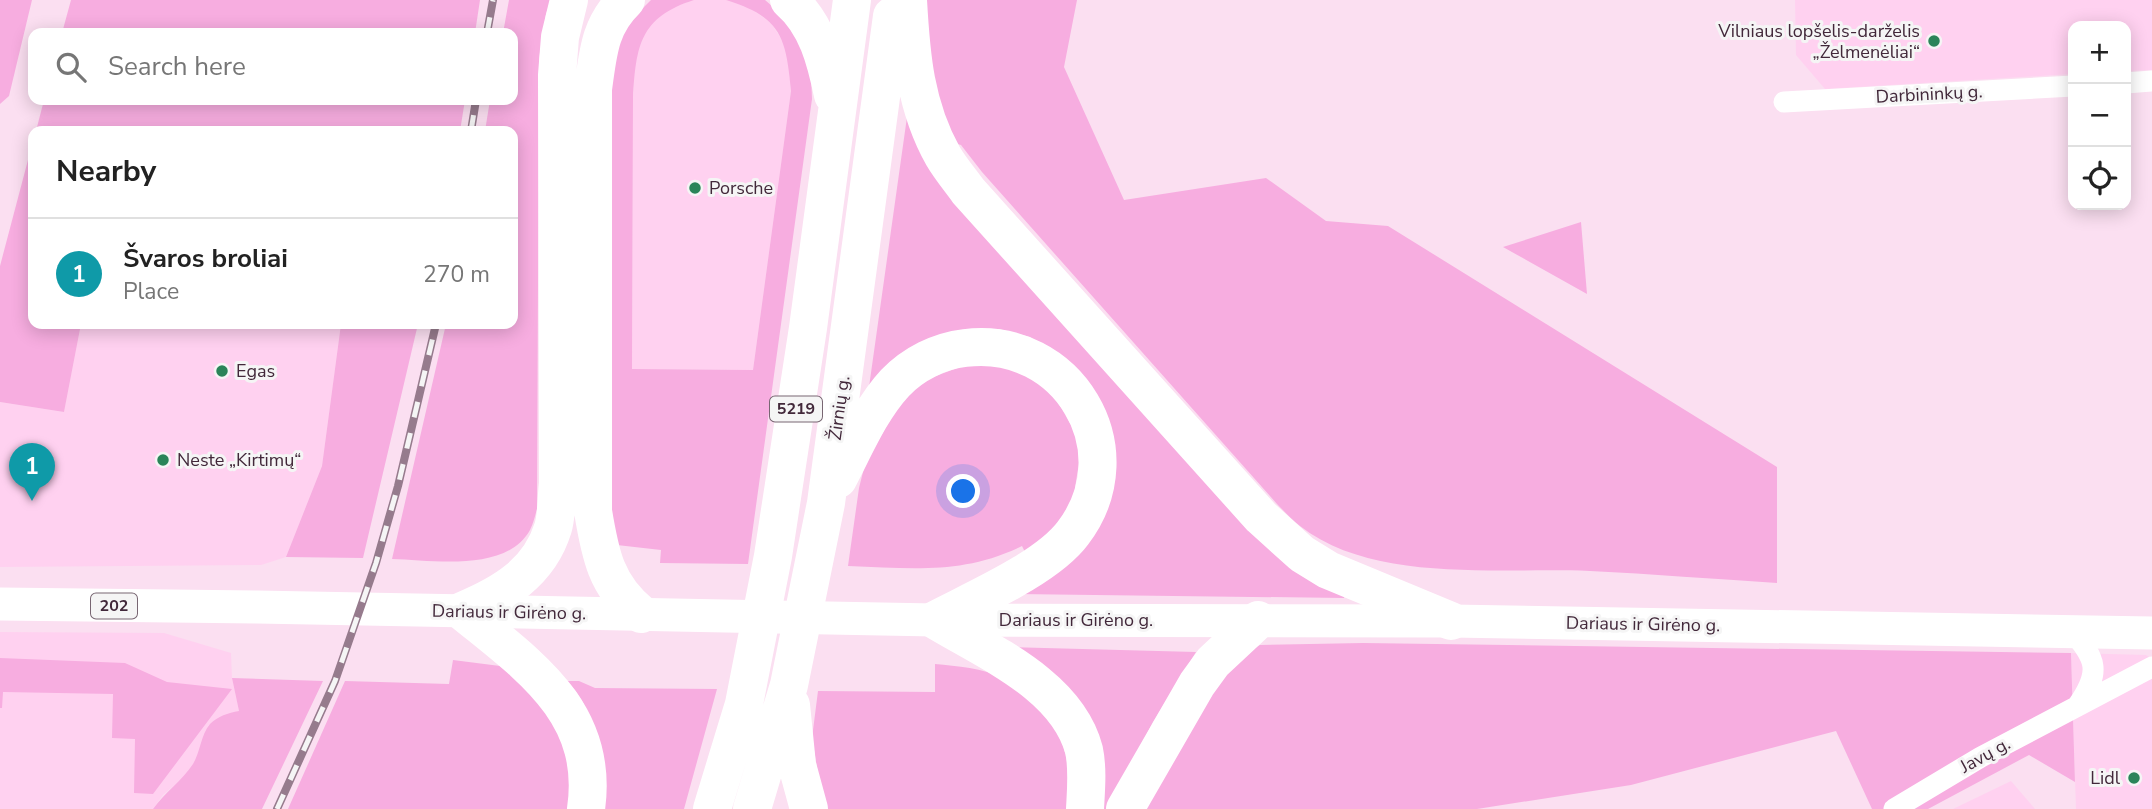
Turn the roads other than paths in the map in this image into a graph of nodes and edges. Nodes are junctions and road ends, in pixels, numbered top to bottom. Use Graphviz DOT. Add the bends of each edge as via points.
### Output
graph roads {
  1 [pos="569,0"];
  2 [pos="626,0"];
  3 [pos="789,0"];
  4 [pos="852,0"];
  5 [pos="894,0"];
  6 [pos="908,0"];
  7 [pos="2152,81"];
  8 [pos="2131,83"];
  9 [pos="2068,86"];
  10 [pos="1784,102"];
  11 [pos="837,112"];
  12 [pos="826,503"];
  13 [pos="0,604"];
  14 [pos="462,611"];
  15 [pos="641,614"];
  16 [pos="935,620"];
  17 [pos="1258,620"];
  18 [pos="1451,621"];
  19 [pos="2071,630"];
  20 [pos="2152,632"];
  21 [pos="2152,667"];
  22 [pos="789,685"];
  23 [pos="2078,705"];
  24 [pos="586,809"];
  25 [pos="712,809"];
  26 [pos="752,809"];
  27 [pos="810,809"];
  28 [pos="1085,809"];
  29 [pos="1125,809"];
  30 [pos="1894,809"];
  1 -- 14 [label="highway" via="557,75 558,484 554,526 544,549 508,589"];
  2 -- 15 [label="highway" via="613,13 599,42 593,89 593,511 600,553 616,589"];
  3 -- 11 [label="highway" via="811,27 825,57"];
  4 -- 11 [label="highway, 5219"];
  5 -- 12 [label="highway, Žirnių g. / 5219"];
  6 -- 18 [label="highway" via="911,62 922,104 943,156 968,191 1277,532 1328,570"];
  7 -- 8 [label="street"];
  9 -- 10 [label="street, Darbininkų g."];
  11 -- 25 [label="highway, 5219" via="773,556 744,704"];
  12 -- 16 [label="highway" via="877,407 895,383 930,358 977,346 1016,350 1044,364 1068,384 1085,409 1099,463 1085,516 1072,535 1038,564"];
  12 -- 22 [label="highway, Žirnių g. / 5219"];
  13 -- 14 [label="main road, Dariaus ir Girėno g. / 202"];
  14 -- 15 [label="main road, Dariaus ir Girėno g."];
  14 -- 24 [label="highway" via="542,678 564,705 579,733 587,764"];
  15 -- 16 [label="main road, Dariaus ir Girėno g."];
  16 -- 17 [label="main road, Dariaus ir Girėno g."];
  16 -- 28 [label="highway" via="1041,684 1068,714 1084,750"];
  17 -- 18 [label="main road, Dariaus ir Girėno g."];
  17 -- 29 [label="highway" via="1196,684"];
  18 -- 19 [label="main road, Dariaus ir Girėno g."];
  19 -- 20 [label="main road, Dariaus ir Girėno g."];
  19 -- 23 [label="street" via="2094,669 2090,688"];
  21 -- 23 [label="street, Javų g."];
  22 -- 26 [label="highway, Žirnių g. / 5219"];
  22 -- 27 [label="highway" via="797,765"];
  23 -- 30 [label="street, Javų g."];
}
